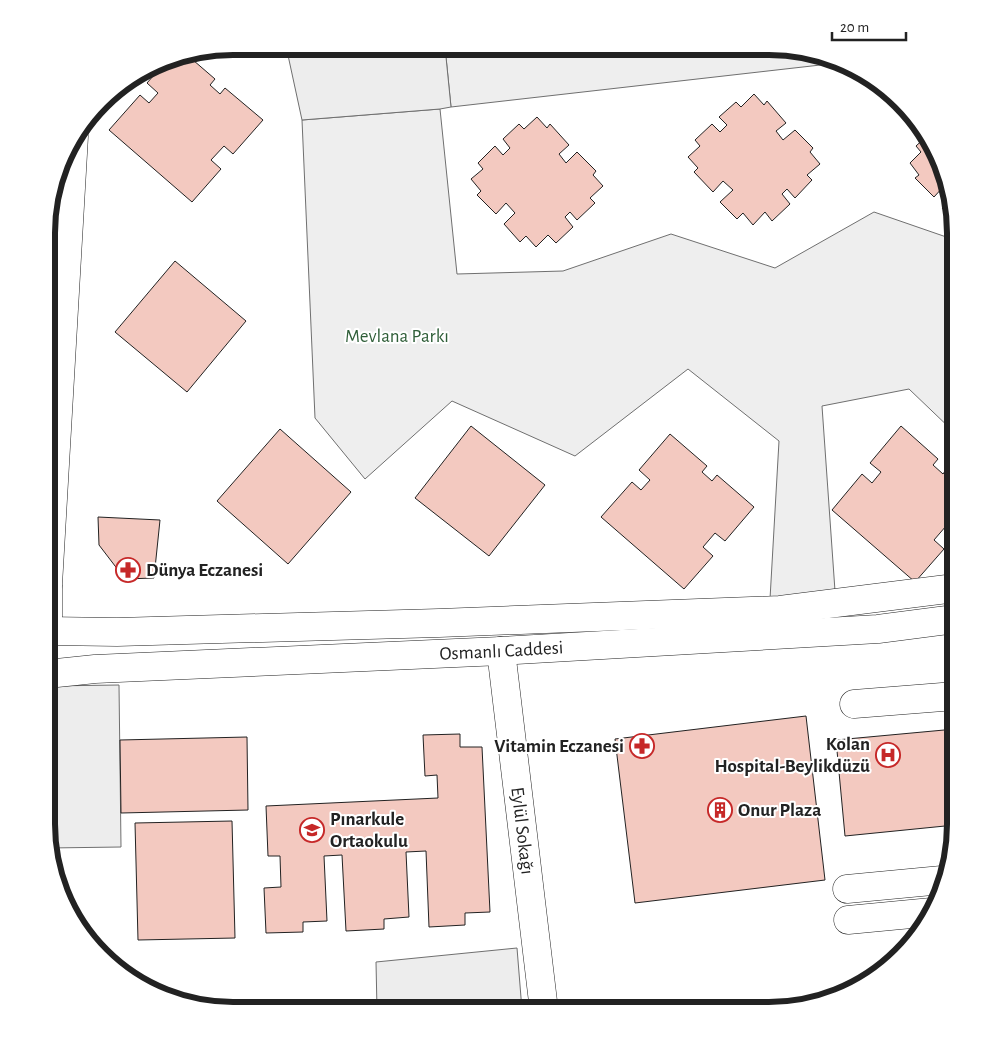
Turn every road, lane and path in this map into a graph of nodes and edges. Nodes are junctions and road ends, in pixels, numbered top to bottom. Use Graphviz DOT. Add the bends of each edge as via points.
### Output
graph roads {
  1 [pos="73,154"];
  2 [pos="55,466"];
  3 [pos="947,589"];
  4 [pos="947,620"];
  5 [pos="55,631"];
  6 [pos="55,644"];
  7 [pos="501,651"];
  8 [pos="55,660"];
  9 [pos="55,673"];
  10 [pos="947,697"];
  11 [pos="854,704"];
  12 [pos="938,880"];
  13 [pos="847,889"];
  14 [pos="923,913"];
  15 [pos="848,920"];
  16 [pos="543,1002"];
  1 -- 2 [label="main road"];
  3 -- 5 [label="main road, Osmanlı Caddesi" via="770,611 117,632"];
  4 -- 7 [label="main road, Osmanlı Caddesi" via="878,628"];
  6 -- 8 [label="main road"];
  7 -- 9 [label="main road, Osmanlı Caddesi"];
  7 -- 16 [label="main road, Eylül Sokağı"];
  10 -- 11 [label="main road"];
  12 -- 13 [label="main road"];
  14 -- 15 [label="main road"];
}
